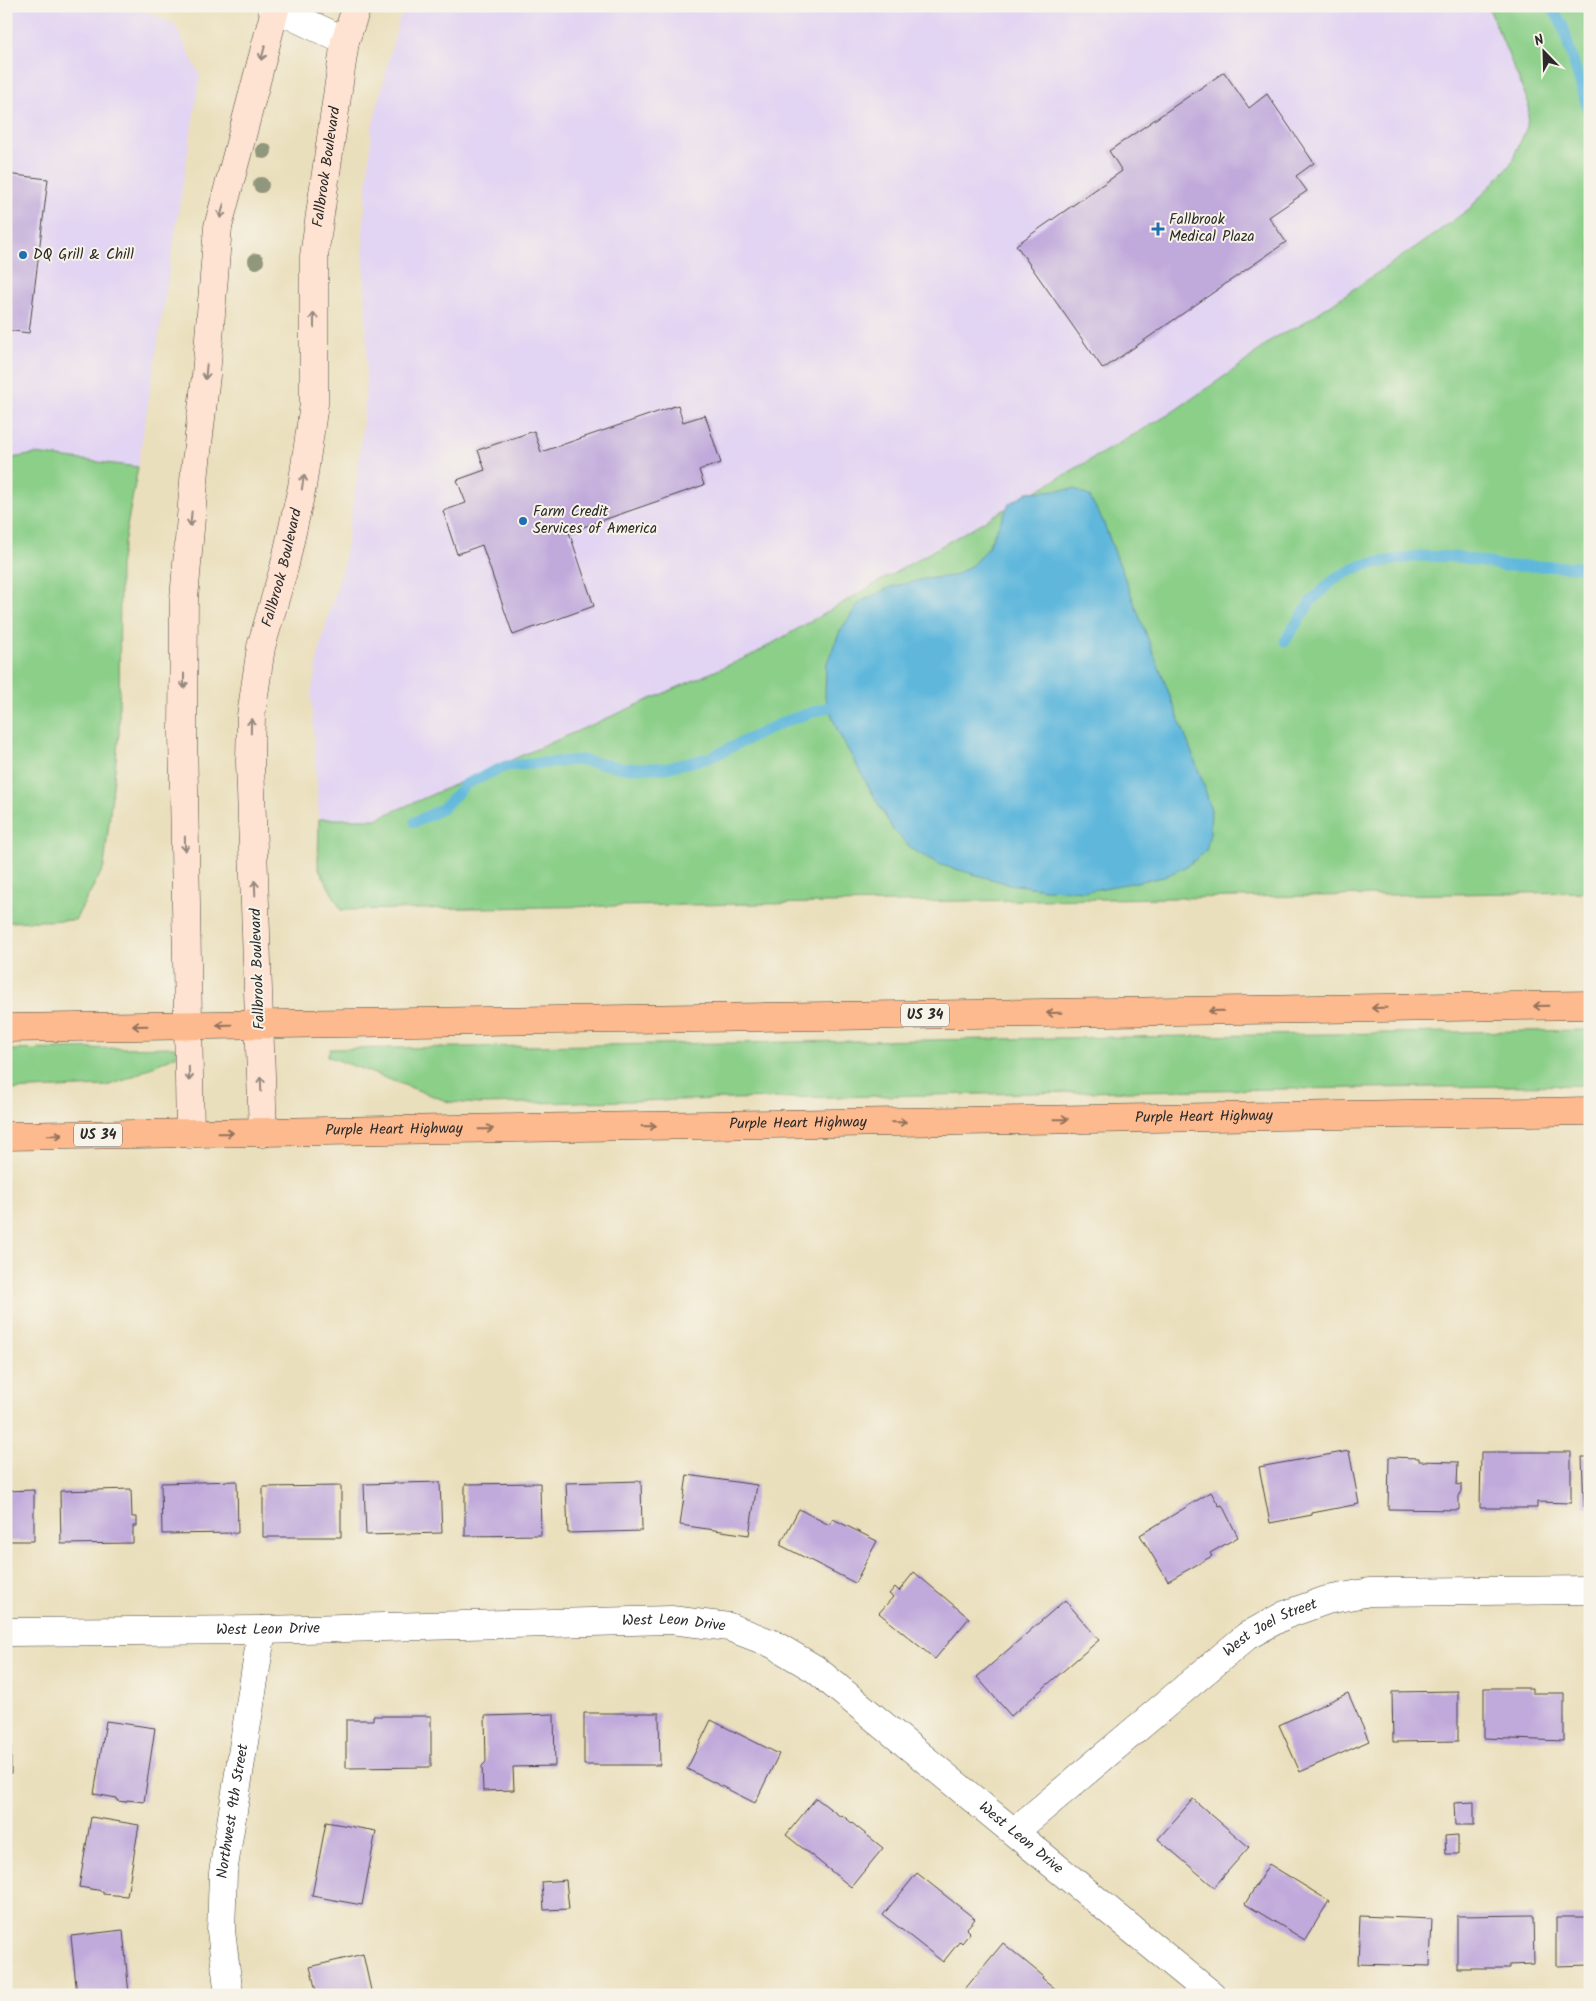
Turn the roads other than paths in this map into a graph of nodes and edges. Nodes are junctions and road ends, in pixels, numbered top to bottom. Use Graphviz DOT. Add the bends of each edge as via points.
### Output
graph roads {
  1 [pos="357,6"];
  2 [pos="274,7"];
  3 [pos="345,41"];
  4 [pos="1590,1005"];
  5 [pos="260,1024"];
  6 [pos="188,1026"];
  7 [pos="6,1028"];
  8 [pos="1590,1111"];
  9 [pos="262,1133"];
  10 [pos="190,1134"];
  11 [pos="6,1136"];
  12 [pos="1590,1590"];
  13 [pos="262,1630"];
  14 [pos="6,1632"];
  15 [pos="1014,1832"];
  16 [pos="229,1995"];
  17 [pos="1212,1995"];
  1 -- 3 [label="street, Fallbrook Boulevard"];
  2 -- 3 [label="street"];
  2 -- 6 [label="street, one-way" via="218,227 194,480 184,609"];
  5 -- 3 [label="street, Fallbrook Boulevard, one-way" via="251,716 261,647 284,568 302,487 313,413 314,256"];
  4 -- 5 [label="main road, US 34, one-way"];
  5 -- 6 [label="main road, US 34, one-way"];
  9 -- 5 [label="street, Fallbrook Boulevard, one-way"];
  6 -- 7 [label="main road, US 34, one-way"];
  6 -- 10 [label="street, one-way"];
  9 -- 8 [label="main road, Purple Heart Highway / US 34, one-way"];
  10 -- 9 [label="main road, Purple Heart Highway / US 34, one-way"];
  11 -- 10 [label="main road, Purple Heart Highway / US 34, one-way"];
  12 -- 15 [label="street, West Joel Street" via="1370,1592 1327,1600 1285,1614 1247,1636"];
  13 -- 14 [label="street, West Leon Drive"];
  13 -- 15 [label="street, West Leon Drive" via="671,1620 729,1627 773,1644 815,1669"];
  13 -- 16 [label="street, Northwest 9th Street" via="223,1873 221,1931"];
  15 -- 17 [label="street, West Leon Drive"];
}
